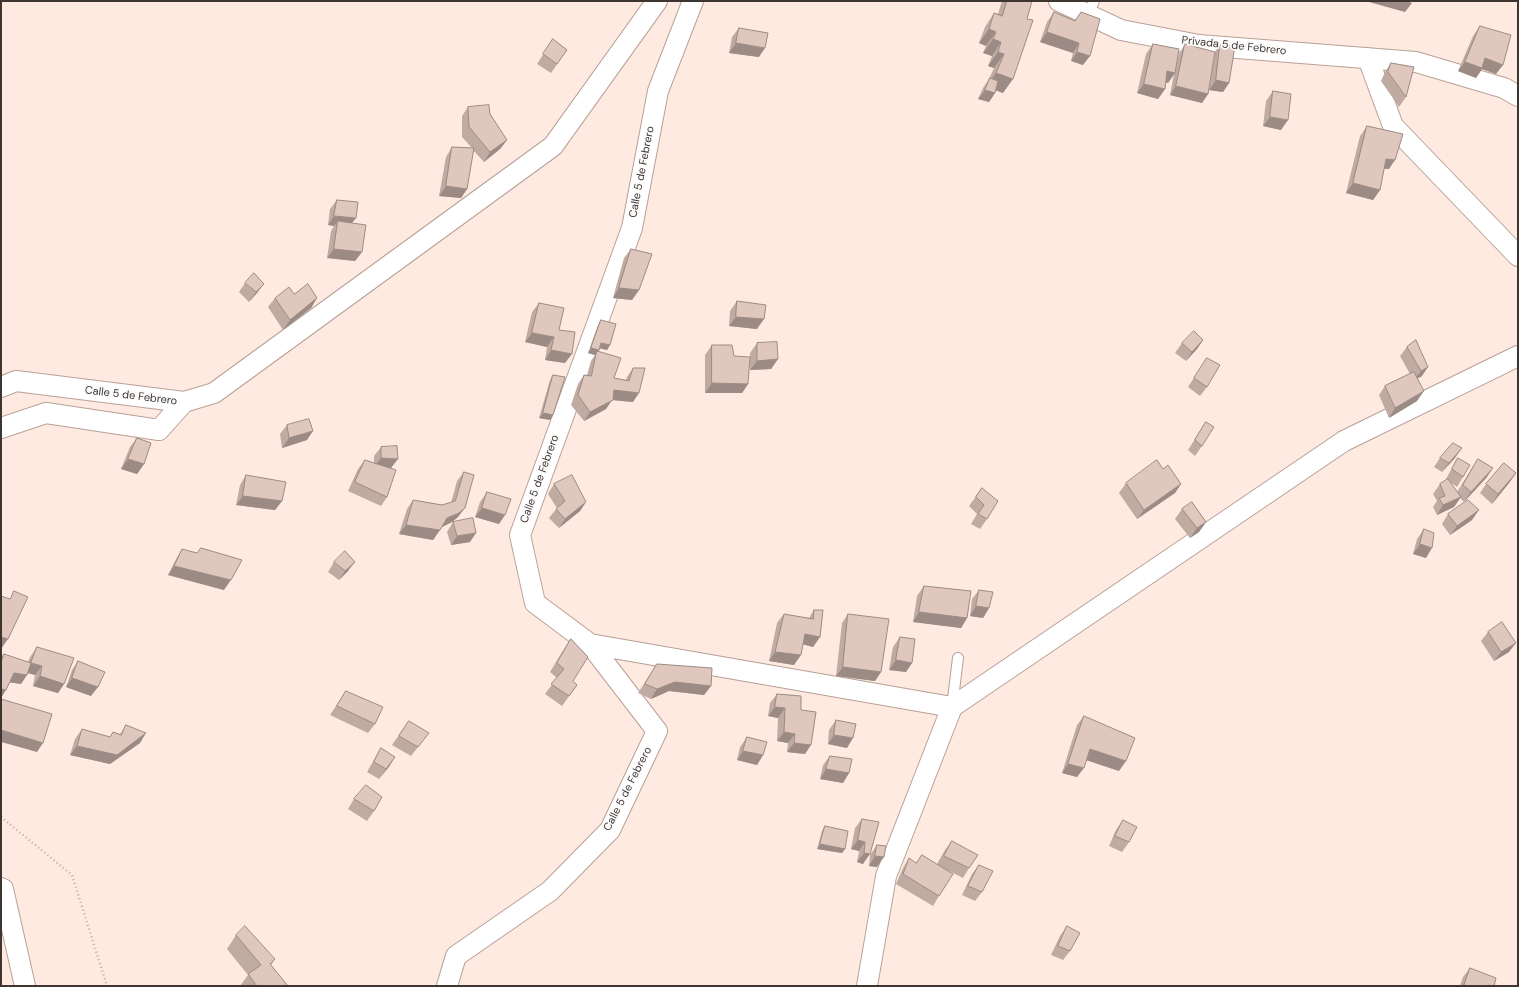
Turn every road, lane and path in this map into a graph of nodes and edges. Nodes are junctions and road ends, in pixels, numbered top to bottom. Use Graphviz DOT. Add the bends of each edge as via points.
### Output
graph roads {
  1 [pos="657,1"];
  2 [pos="693,1"];
  3 [pos="1059,1"];
  4 [pos="1091,8"];
  5 [pos="1368,58"];
  6 [pos="1518,96"];
  7 [pos="1518,256"];
  8 [pos="1518,356"];
  9 [pos="1,386"];
  10 [pos="184,402"];
  11 [pos="1,428"];
  12 [pos="590,644"];
  13 [pos="958,658"];
  14 [pos="952,707"];
  15 [pos="1,817"];
  16 [pos="1,888"];
  17 [pos="25,986"];
  18 [pos="107,986"];
  19 [pos="447,986"];
  20 [pos="867,986"];
  1 -- 10 [label="street, Calle 5 de Febrero" via="554,146 214,394"];
  2 -- 12 [label="street, Calle 5 de Febrero" via="658,91 632,228 520,535 535,603"];
  3 -- 4 [label="street, Privada 5 de Febrero"];
  4 -- 5 [label="street, Privada 5 de Febrero" via="1121,30 1199,45"];
  5 -- 6 [label="street, Privada 5 de Febrero" via="1416,62 1504,88"];
  5 -- 7 [label="street" via="1394,126"];
  8 -- 14 [label="street" via="1344,441"];
  9 -- 10 [label="street, Calle 5 de Febrero" via="16,381"];
  10 -- 11 [label="street" via="159,430 46,413"];
  12 -- 14 [label="street"];
  12 -- 19 [label="street, Calle 5 de Febrero" via="656,731 610,830 550,892 456,956"];
  13 -- 14 [label="lane"];
  14 -- 20 [label="street" via="886,876"];
  15 -- 18 [label="path" via="72,875"];
  16 -- 17 [label="street"];
}
